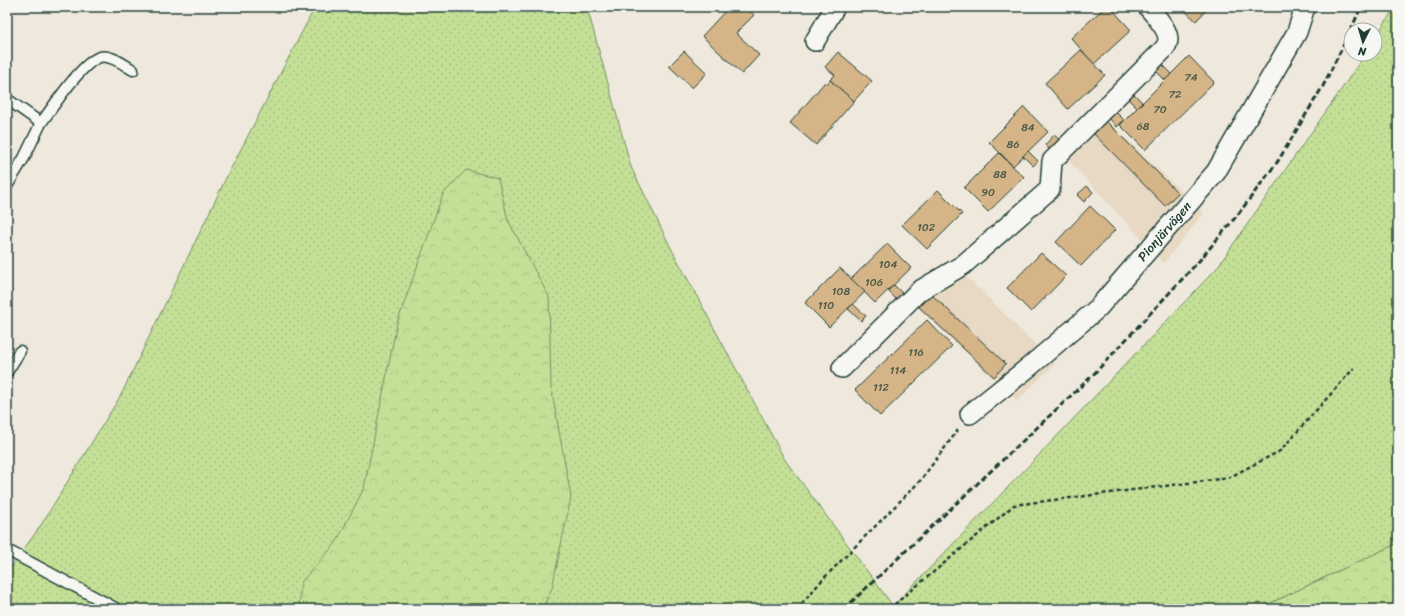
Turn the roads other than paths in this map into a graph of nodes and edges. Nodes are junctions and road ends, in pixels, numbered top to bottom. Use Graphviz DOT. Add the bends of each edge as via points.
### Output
graph roads {
  1 [pos="835,7"];
  2 [pos="1148,7"];
  3 [pos="1305,7"];
  4 [pos="815,41"];
  5 [pos="134,70"];
  6 [pos="7,98"];
  7 [pos="41,123"];
  8 [pos="7,186"];
  9 [pos="20,351"];
  10 [pos="842,368"];
  11 [pos="7,372"];
  12 [pos="970,414"];
  13 [pos="7,550"];
  14 [pos="117,609"];
  1 -- 4 [label="street"];
  2 -- 10 [label="street" via="1168,35 1168,43 1052,161 1050,188 964,265 919,291"];
  3 -- 12 [label="street, Pionjärvägen" via="1297,32 1216,172 1097,308"];
  5 -- 7 [label="lane" via="117,60 101,56 88,63"];
  6 -- 7 [label="lane"];
  7 -- 8 [label="lane"];
  9 -- 11 [label="lane"];
  13 -- 14 [label="lane"];
}
